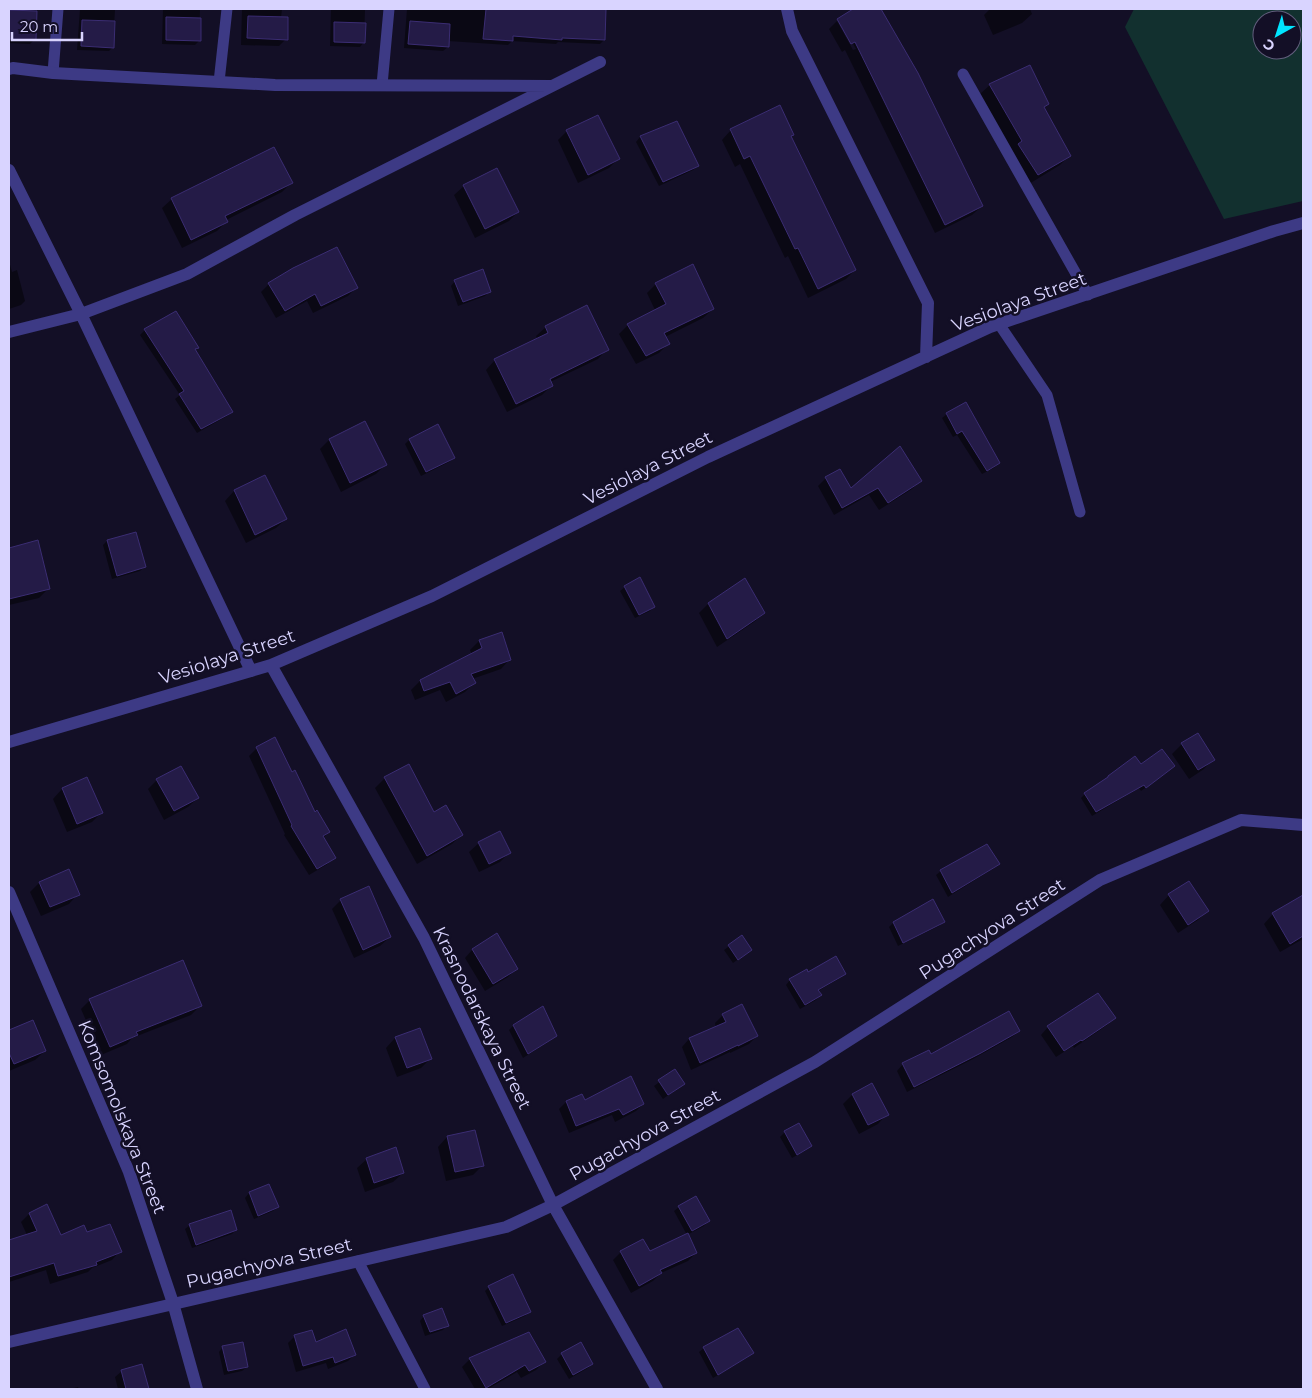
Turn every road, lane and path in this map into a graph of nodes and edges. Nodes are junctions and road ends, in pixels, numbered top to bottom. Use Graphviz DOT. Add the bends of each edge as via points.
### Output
graph roads {
  1 [pos="58,9"];
  2 [pos="227,9"];
  3 [pos="389,9"];
  4 [pos="787,9"];
  5 [pos="600,62"];
  6 [pos="9,69"];
  7 [pos="53,72"];
  8 [pos="963,74"];
  9 [pos="219,82"];
  10 [pos="382,85"];
  11 [pos="553,86"];
  12 [pos="9,170"];
  13 [pos="1303,223"];
  14 [pos="1088,294"];
  15 [pos="81,314"];
  16 [pos="999,324"];
  17 [pos="9,332"];
  18 [pos="926,357"];
  19 [pos="1080,512"];
  20 [pos="271,665"];
  21 [pos="251,671"];
  22 [pos="9,742"];
  23 [pos="1303,825"];
  24 [pos="9,892"];
  25 [pos="554,1205"];
  26 [pos="358,1261"];
  27 [pos="173,1303"];
  28 [pos="9,1342"];
  29 [pos="197,1389"];
  30 [pos="424,1389"];
  31 [pos="657,1389"];
  1 -- 7 [label="lane"];
  2 -- 9 [label="lane"];
  3 -- 10 [label="lane"];
  4 -- 18 [label="street" via="792,31 928,303"];
  5 -- 11 [label="street"];
  6 -- 7 [label="street"];
  7 -- 9 [label="street"];
  8 -- 14 [label="lane"];
  9 -- 10 [label="street"];
  10 -- 11 [label="street"];
  11 -- 15 [label="street" via="295,215 187,274"];
  12 -- 15 [label="street"];
  13 -- 14 [label="street, Vesiolaya Street"];
  14 -- 16 [label="street, Vesiolaya Street"];
  15 -- 17 [label="street"];
  15 -- 21 [label="street"];
  16 -- 18 [label="street, Vesiolaya Street"];
  16 -- 19 [label="lane" via="1047,395"];
  18 -- 20 [label="street, Vesiolaya Street" via="708,457 432,596"];
  20 -- 21 [label="street, Vesiolaya Street"];
  20 -- 25 [label="street, Krasnodarskaya Street" via="424,938"];
  21 -- 22 [label="street, Vesiolaya Street"];
  23 -- 25 [label="street, Pugachyova Street" via="1242,820 1100,880 815,1062"];
  24 -- 27 [label="street, Komsomolskaya Street" via="129,1172"];
  25 -- 26 [label="street, Pugachyova Street" via="506,1227"];
  25 -- 31 [label="street, Krasnodarskaya Street"];
  26 -- 27 [label="street, Pugachyova Street"];
  26 -- 30 [label="lane"];
  27 -- 28 [label="street, Pugachyova Street"];
  27 -- 29 [label="street, Komsomolskaya Street"];
}
